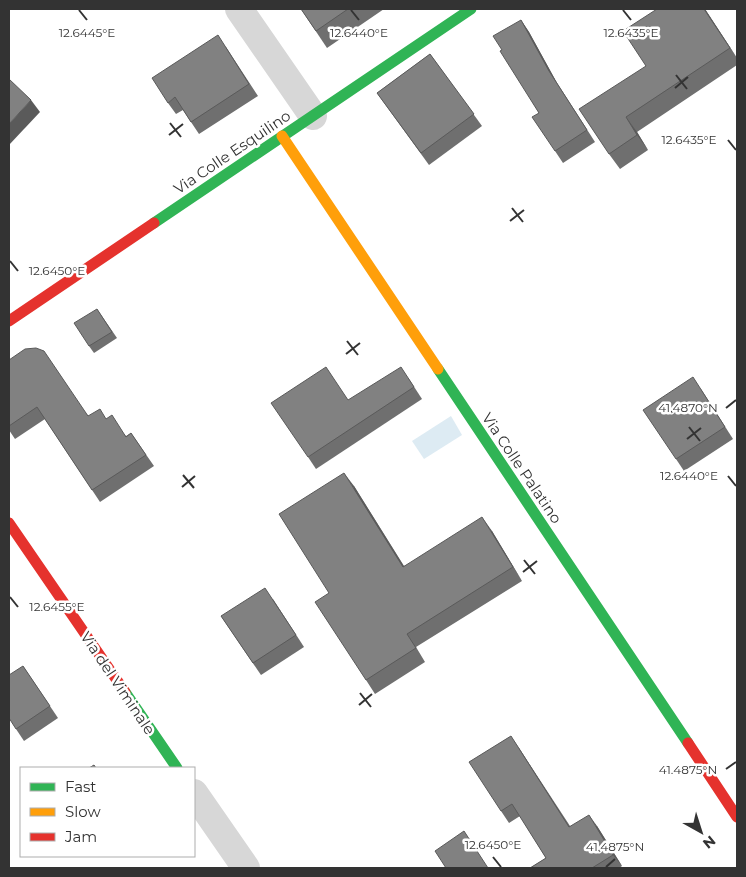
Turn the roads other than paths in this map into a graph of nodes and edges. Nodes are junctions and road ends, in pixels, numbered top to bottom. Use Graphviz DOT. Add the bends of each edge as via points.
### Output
graph roads {
  1 [pos="239,9"];
  2 [pos="471,9"];
  3 [pos="313,116"];
  4 [pos="282,136"];
  5 [pos="9,321"];
  6 [pos="9,523"];
  7 [pos="176,767"];
  8 [pos="195,794"];
  9 [pos="737,817"];
  10 [pos="246,868"];
  1 -- 3 [label="street"];
  2 -- 3 [label="street, Via Colle Esquilino"];
  3 -- 4 [label="street, Via Colle Esquilino"];
  4 -- 5 [label="street, Via Colle Esquilino"];
  4 -- 9 [label="street, Via Colle Palatino"];
  6 -- 7 [label="street, Via del Viminale"];
  8 -- 10 [label="street"];
}
